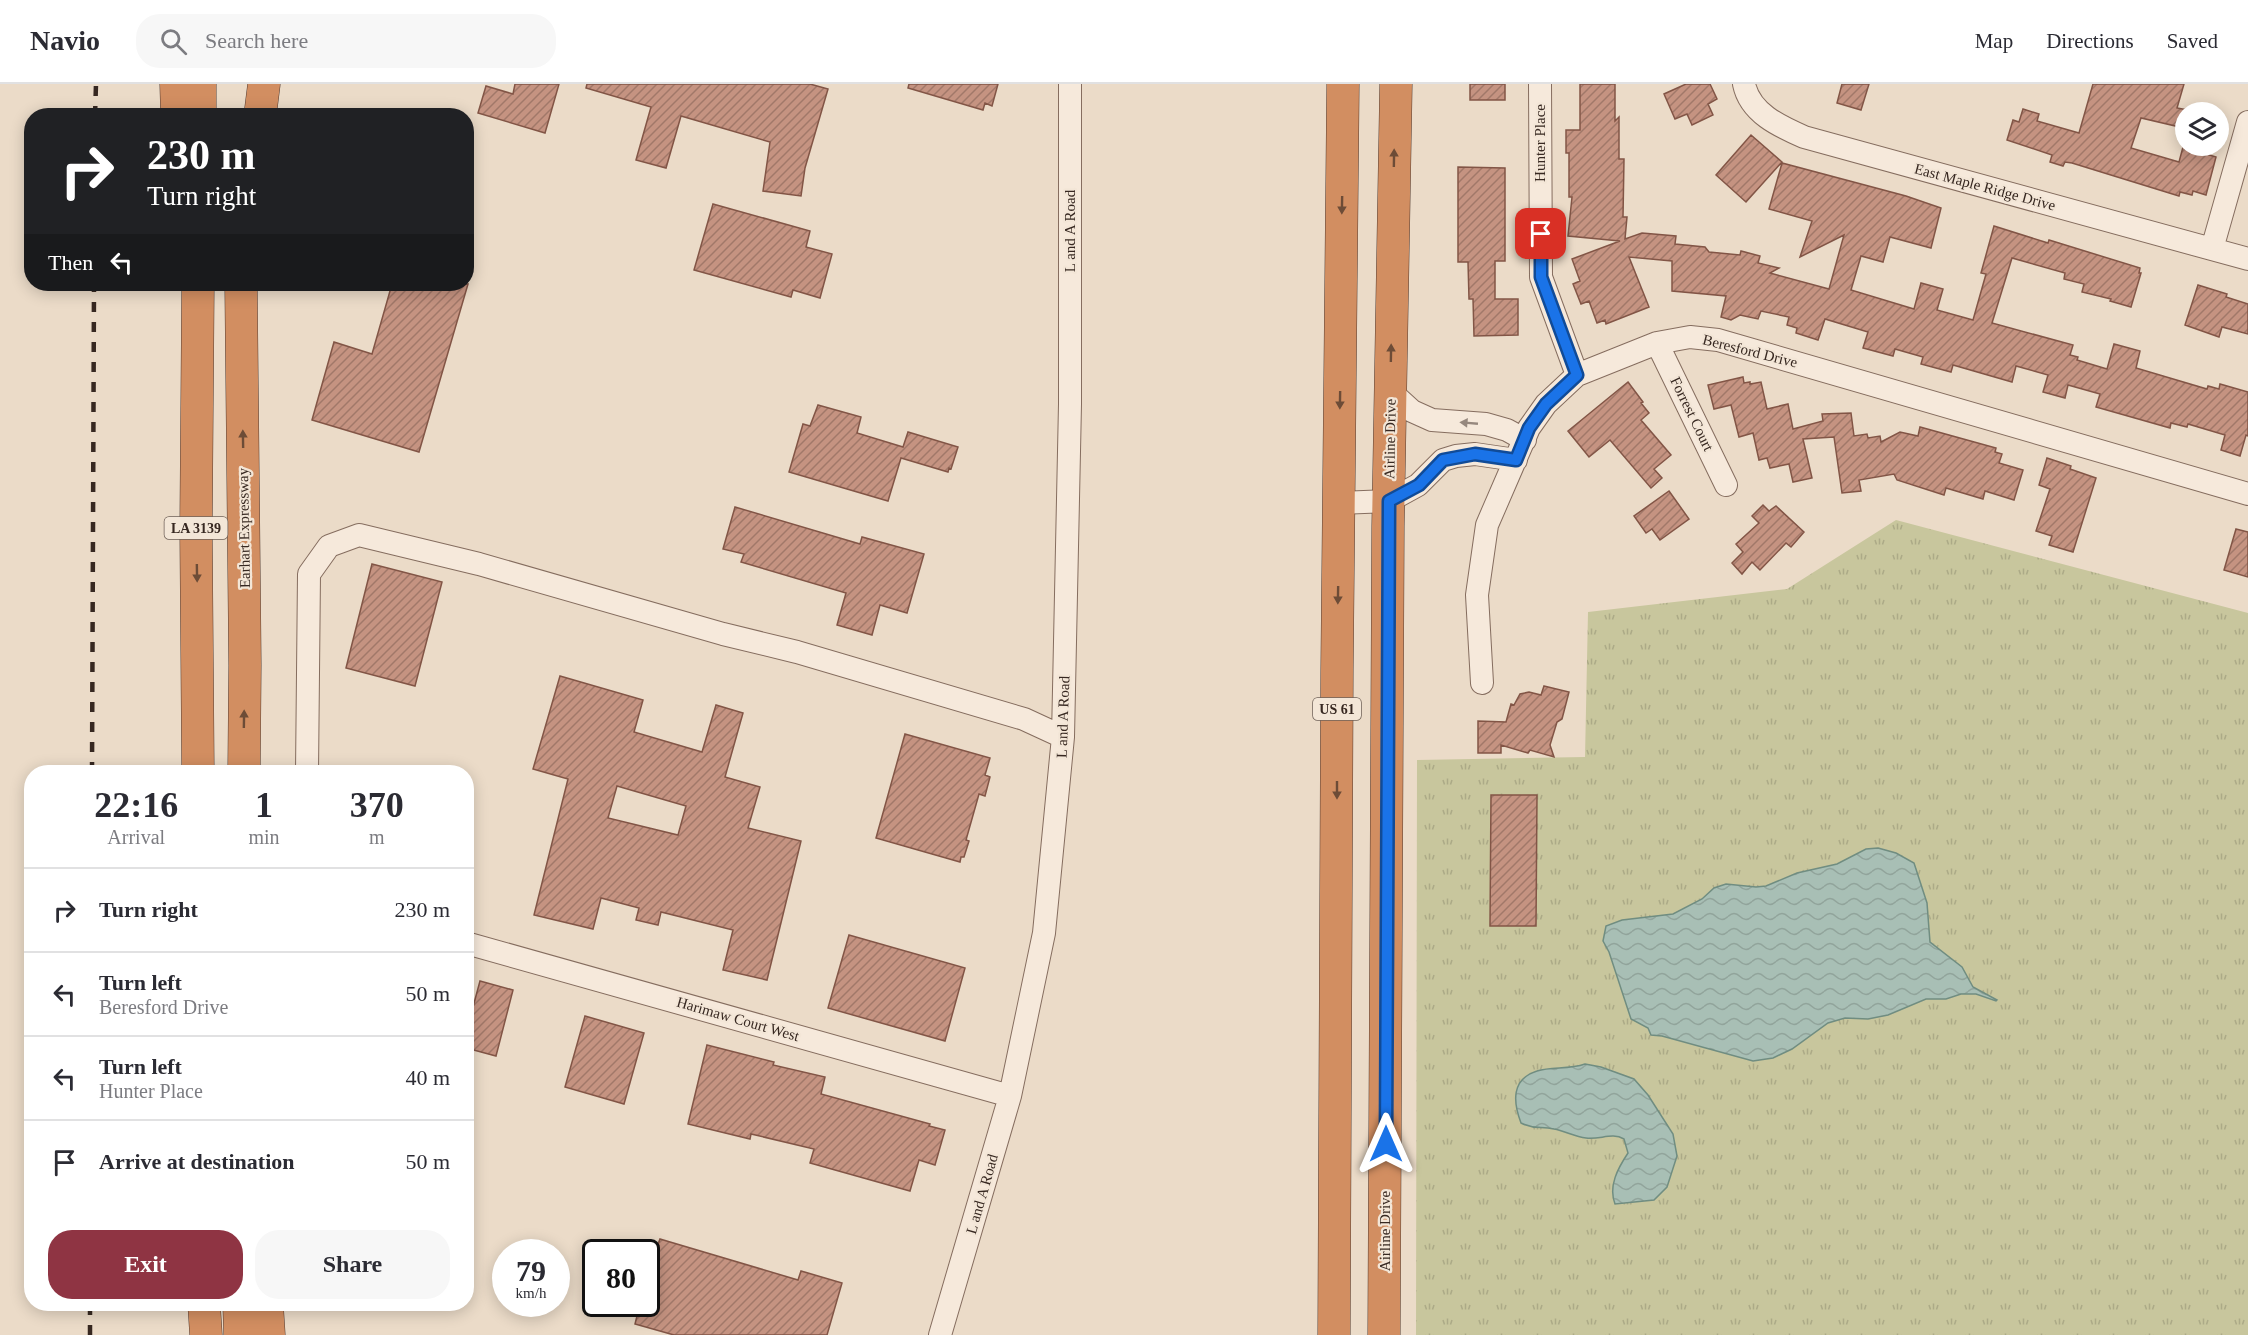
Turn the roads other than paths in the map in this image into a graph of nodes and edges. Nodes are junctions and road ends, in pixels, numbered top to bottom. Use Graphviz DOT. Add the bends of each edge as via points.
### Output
graph roads {
  1 [pos="176,84"];
  2 [pos="200,84"];
  3 [pos="242,84"];
  4 [pos="264,84"];
  5 [pos="1070,84"];
  6 [pos="1343,84"];
  7 [pos="1396,84"];
  8 [pos="1540,84"];
  9 [pos="1744,84"];
  10 [pos="177,108"];
  11 [pos="200,108"];
  12 [pos="242,108"];
  13 [pos="261,108"];
  14 [pos="2248,122"];
  15 [pos="2212,249"];
  16 [pos="2248,259"];
  17 [pos="185,291"];
  18 [pos="198,291"];
  19 [pos="241,291"];
  20 [pos="1657,343"];
  21 [pos="1577,375"];
  22 [pos="1390,391"];
  23 [pos="1520,450"];
  24 [pos="1726,485"];
  25 [pos="2248,494"];
  26 [pos="1389,501"];
  27 [pos="1339,503"];
  28 [pos="196,529"];
  29 [pos="1482,683"];
  30 [pos="1063,737"];
  31 [pos="198,765"];
  32 [pos="244,765"];
  33 [pos="307,765"];
  34 [pos="1387,831"];
  35 [pos="1337,833"];
  36 [pos="474,945"];
  37 [pos="1010,1096"];
  38 [pos="1385,1239"];
  39 [pos="1335,1242"];
  40 [pos="204,1311"];
  41 [pos="239,1311"];
  42 [pos="267,1311"];
  43 [pos="206,1335"];
  44 [pos="240,1335"];
  45 [pos="269,1335"];
  46 [pos="940,1335"];
  47 [pos="1335,1335"];
  48 [pos="1384,1335"];
  1 -- 10 [label="highway"];
  2 -- 11 [label="highway"];
  3 -- 12 [label="highway"];
  4 -- 13 [label="highway"];
  5 -- 30 [label="street, L and A Road" via="1070,404"];
  6 -- 27 [label="highway, US 61, one-way"];
  22 -- 7 [label="highway, Airline Drive, one-way"];
  8 -- 21 [label="street, Hunter Place" via="1541,277"];
  9 -- 15 [label="street, East Maple Ridge Drive" via="1747,97 1772,123 1804,137"];
  14 -- 15 [label="street"];
  15 -- 16 [label="street, East Maple Ridge Drive"];
  17 -- 28 [label="highway"];
  18 -- 28 [label="highway, LA 3139"];
  32 -- 19 [label="highway, Earhart Expressway / LA 3139, one-way"];
  20 -- 21 [label="street, Beresford Drive"];
  20 -- 24 [label="street, Forrest Court"];
  20 -- 25 [label="street, Beresford Drive" via="1690,337 1718,340"];
  21 -- 23 [label="street, Beresford Drive" via="1546,404"];
  23 -- 22 [label="street, one-way" via="1507,430 1486,424 1432,420 1412,411"];
  22 -- 26 [label="highway, Airline Drive"];
  23 -- 26 [label="street" via="1443,460 1419,485"];
  23 -- 29 [label="street, Beresford Drive" via="1487,525 1476,595"];
  26 -- 27 [label="street"];
  26 -- 34 [label="highway, Airline Drive"];
  27 -- 35 [label="highway, US 61, one-way"];
  28 -- 31 [label="highway, LA 3139, one-way"];
  30 -- 33 [label="street" via="1024,719 797,651 359,535 330,546 309,574"];
  30 -- 37 [label="street, L and A Road" via="1044,933"];
  34 -- 35 [label="highway"];
  34 -- 38 [label="highway, Airline Drive"];
  35 -- 39 [label="highway, US 61"];
  36 -- 37 [label="street, Harimaw Court West"];
  37 -- 46 [label="street, L and A Road"];
  38 -- 39 [label="highway"];
  38 -- 48 [label="highway, Airline Drive"];
  39 -- 47 [label="highway, US 61"];
  40 -- 43 [label="highway"];
  41 -- 44 [label="highway"];
  42 -- 45 [label="highway"];
}
